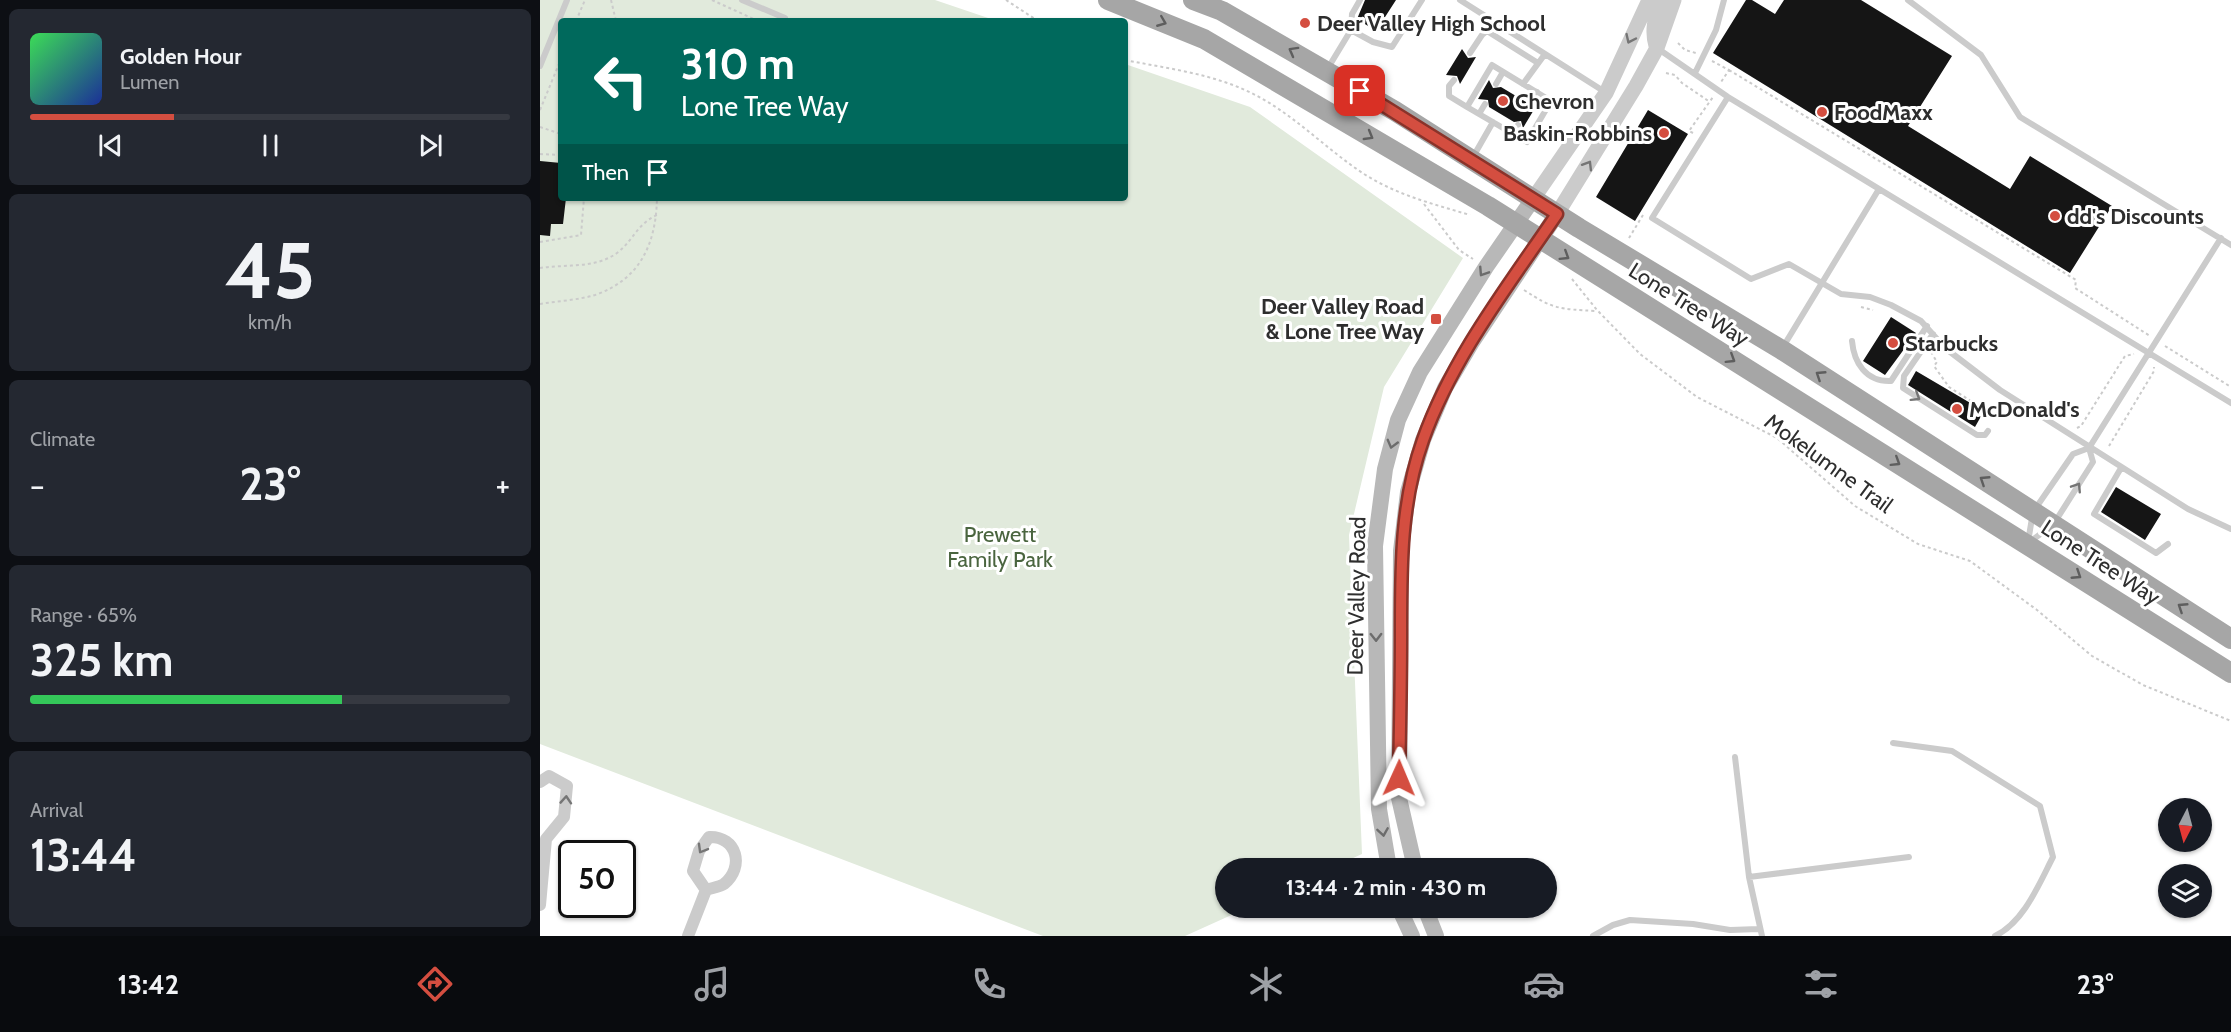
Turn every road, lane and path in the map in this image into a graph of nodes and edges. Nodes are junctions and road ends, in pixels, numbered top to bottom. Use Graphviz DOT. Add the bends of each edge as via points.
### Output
graph roads {
  1 [pos="567,0"];
  2 [pos="585,0"];
  3 [pos="611,0"];
  4 [pos="712,0"];
  5 [pos="742,0"];
  6 [pos="1006,0"];
  7 [pos="1108,0"];
  8 [pos="1193,0"];
  9 [pos="1360,0"];
  10 [pos="1422,0"];
  11 [pos="1460,0"];
  12 [pos="1649,0"];
  13 [pos="1661,0"];
  14 [pos="1674,0"];
  15 [pos="1724,0"];
  16 [pos="1908,0"];
  17 [pos="559,18"];
  18 [pos="577,18"];
  19 [pos="615,18"];
  20 [pos="751,18"];
  21 [pos="785,18"];
  22 [pos="1033,18"];
  23 [pos="558,21"];
  24 [pos="1352,30"];
  25 [pos="1678,43"];
  26 [pos="1657,48"];
  27 [pos="1470,53"];
  28 [pos="1545,54"];
  29 [pos="1703,56"];
  30 [pos="541,60"];
  31 [pos="1128,61"];
  32 [pos="1538,63"];
  33 [pos="558,66"];
  34 [pos="1326,70"];
  35 [pos="1729,70"];
  36 [pos="1503,72"];
  37 [pos="1666,73"];
  38 [pos="1695,73"];
  39 [pos="1454,80"];
  40 [pos="1496,84"];
  41 [pos="1523,84"];
  42 [pos="1717,89"];
  43 [pos="1537,92"];
  44 [pos="1605,93"];
  45 [pos="1728,97"];
  46 [pos="1710,102"];
  47 [pos="1485,104"];
  48 [pos="1530,105"];
  49 [pos="1467,107"];
  50 [pos="540,110"];
  51 [pos="1479,114"];
  52 [pos="1493,122"];
  53 [pos="1518,124"];
  54 [pos="540,127"];
  55 [pos="558,133"];
  56 [pos="1513,134"];
  57 [pos="1693,134"];
  58 [pos="540,154"];
  59 [pos="558,155"];
  60 [pos="1472,160"];
  61 [pos="1879,189"];
  62 [pos="1533,199"];
  63 [pos="584,201"];
  64 [pos="657,201"];
  65 [pos="1424,203"];
  66 [pos="1646,210"];
  67 [pos="1557,214"];
  68 [pos="657,215"];
  69 [pos="1478,218"];
  70 [pos="1516,224"];
  71 [pos="2221,238"];
  72 [pos="1540,240"];
  73 [pos="1627,240"];
  74 [pos="540,242"];
  75 [pos="2231,245"];
  76 [pos="540,267"];
  77 [pos="1486,267"];
  78 [pos="1569,277"];
  79 [pos="1511,282"];
  80 [pos="1821,282"];
  81 [pos="2075,288"];
  82 [pos="540,304"];
  83 [pos="1860,307"];
  84 [pos="1877,310"];
  85 [pos="1598,311"];
  86 [pos="1927,326"];
  87 [pos="1933,334"];
  88 [pos="2147,334"];
  89 [pos="1852,341"];
  90 [pos="1926,343"];
  91 [pos="2139,346"];
  92 [pos="2166,346"];
  93 [pos="1782,350"];
  94 [pos="2150,353"];
  95 [pos="2159,359"];
  96 [pos="2231,403"];
  97 [pos="1996,417"];
  98 [pos="1988,431"];
  99 [pos="2072,436"];
  100 [pos="2089,448"];
  101 [pos="2106,458"];
  102 [pos="2121,468"];
  103 [pos="2033,512"];
  104 [pos="2053,525"];
  105 [pos="2231,529"];
  106 [pos="2028,543"];
  107 [pos="2168,543"];
  108 [pos="2231,639"];
  109 [pos="2231,673"];
  110 [pos="2231,721"];
  111 [pos="1893,743"];
  112 [pos="1735,757"];
  113 [pos="540,782"];
  114 [pos="543,836"];
  115 [pos="1910,857"];
  116 [pos="1387,858"];
  117 [pos="1413,858"];
  118 [pos="1749,877"];
  119 [pos="706,890"];
  120 [pos="540,905"];
  121 [pos="1403,918"];
  122 [pos="1429,918"];
  123 [pos="1759,929"];
  124 [pos="688,936"];
  125 [pos="1412,936"];
  126 [pos="1436,936"];
  127 [pos="1593,936"];
  128 [pos="1762,936"];
  129 [pos="1995,936"];
  1 -- 17 [label="lane"];
  2 -- 18 [label="path"];
  3 -- 19 [label="path"];
  4 -- 20 [label="path"];
  5 -- 21 [label="lane"];
  6 -- 22 [label="path"];
  7 -- 70 [label="main road, Lone Tree Way, one-way" via="1204,39"];
  34 -- 8 [label="main road, Lone Tree Way, one-way"];
  9 -- 24 [label="lane" via="1352,14"];
  10 -- 24 [label="lane" via="1392,47"];
  11 -- 28 [label="lane"];
  12 -- 44 [label="street, Deer Valley Road, one-way"];
  13 -- 26 [label="street" via="1654,21"];
  14 -- 26 [label="street, Deer Valley Road"];
  15 -- 29 [label="lane" via="1716,30"];
  16 -- 71 [label="lane" via="1981,55 2020,117"];
  23 -- 30 [label="lane"];
  24 -- 34 [label="lane"];
  25 -- 29 [label="path"];
  26 -- 38 [label="lane"];
  67 -- 26 [label="street, Deer Valley Road, one-way"];
  27 -- 32 [label="lane" via="1487,32"];
  28 -- 32 [label="lane"];
  28 -- 44 [label="lane"];
  29 -- 35 [label="path"];
  29 -- 38 [label="lane"];
  31 -- 65 [label="path" via="1184,71 1244,90 1289,115 1365,174"];
  32 -- 41 [label="lane"];
  33 -- 50 [label="path"];
  34 -- 60 [label="main road, Lone Tree Way"];
  35 -- 42 [label="path"];
  35 -- 81 [label="path" via="2076,280"];
  36 -- 40 [label="lane"];
  36 -- 41 [label="lane"];
  36 -- 49 [label="lane" via="1492,65"];
  37 -- 46 [label="path" via="1675,75"];
  38 -- 42 [label="lane"];
  39 -- 49 [label="lane" via="1449,96"];
  41 -- 43 [label="lane"];
  42 -- 45 [label="lane"];
  42 -- 46 [label="path"];
  43 -- 48 [label="lane"];
  43 -- 56 [label="lane" via="1551,101 1527,142"];
  44 -- 62 [label="street, Deer Valley Road"];
  45 -- 61 [label="lane"];
  45 -- 80 [label="lane" via="1652,218 1751,279 1789,264"];
  46 -- 57 [label="path" via="1689,131"];
  47 -- 51 [label="lane"];
  49 -- 51 [label="lane"];
  51 -- 52 [label="lane"];
  52 -- 56 [label="lane"];
  52 -- 60 [label="lane"];
  53 -- 56 [label="lane"];
  54 -- 55 [label="path"];
  58 -- 59 [label="path"];
  60 -- 62 [label="main road, Lone Tree Way"];
  61 -- 80 [label="lane"];
  61 -- 91 [label="lane"];
  62 -- 67 [label="main road, Lone Tree Way"];
  62 -- 70 [label="main road, Deer Valley Road"];
  63 -- 74 [label="path" via="581,235"];
  64 -- 68 [label="path"];
  65 -- 69 [label="path"];
  65 -- 77 [label="path" via="1459,250"];
  66 -- 73 [label="path"];
  67 -- 72 [label="main road, Deer Valley Road"];
  67 -- 93 [label="main road, Lone Tree Way"];
  68 -- 76 [label="path" via="640,225 617,253 604,261"];
  68 -- 82 [label="path" via="654,236 642,262 620,283 594,295"];
  70 -- 72 [label="main road, Lone Tree Way"];
  70 -- 77 [label="main road, Deer Valley Road"];
  71 -- 75 [label="lane"];
  71 -- 94 [label="lane"];
  72 -- 79 [label="main road, Deer Valley Road"];
  72 -- 106 [label="main road, Lone Tree Way, one-way"];
  77 -- 116 [label="main road, Deer Valley Road, one-way" via="1420,372 1398,420 1381,491 1375,546 1378,787"];
  78 -- 85 [label="path, Mokelumne Trail"];
  79 -- 85 [label="path" via="1561,310"];
  79 -- 117 [label="main road, Deer Valley Road" via="1445,388 1423,440 1408,492 1401,551 1399,798"];
  80 -- 86 [label="lane" via="1841,294 1870,297 1891,305"];
  80 -- 93 [label="lane"];
  83 -- 84 [label="path"];
  85 -- 110 [label="path, Mokelumne Trail" via="1641,354 1697,397 1777,438 1855,506 1918,544 1970,561 2092,656 2143,685"];
  86 -- 87 [label="lane"];
  86 -- 89 [label="lane" via="1891,381 1859,367 1853,357"];
  87 -- 90 [label="lane"];
  87 -- 99 [label="lane" via="1973,371"];
  88 -- 91 [label="path"];
  90 -- 97 [label="path" via="1937,362 1934,366 1949,387"];
  90 -- 98 [label="lane, one-way" via="1904,376 1903,388 1977,435"];
  91 -- 94 [label="lane"];
  91 -- 99 [label="path" via="2132,356 2125,357"];
  92 -- 95 [label="path"];
  103 -- 93 [label="main road, Lone Tree Way, one-way"];
  94 -- 95 [label="lane"];
  94 -- 100 [label="lane"];
  95 -- 96 [label="lane"];
  95 -- 101 [label="path" via="2108,443 2110,451"];
  99 -- 100 [label="lane"];
  100 -- 101 [label="lane"];
  100 -- 103 [label="lane" via="2073,454"];
  104 -- 100 [label="lane, one-way" via="2093,462"];
  101 -- 102 [label="lane"];
  102 -- 105 [label="lane" via="2188,509"];
  102 -- 107 [label="lane" via="2094,514 2156,553"];
  103 -- 104 [label="main road, Lone Tree Way"];
  103 -- 106 [label="lane"];
  104 -- 106 [label="lane"];
  108 -- 104 [label="main road, Lone Tree Way, one-way"];
  106 -- 109 [label="main road, Lone Tree Way, one-way"];
  111 -- 129 [label="lane" via="1952,751 2040,806 2053,857 2030,902"];
  112 -- 118 [label="lane"];
  114 -- 113 [label="street, one-way" via="564,817 567,786 549,776"];
  114 -- 120 [label="street"];
  115 -- 118 [label="lane"];
  118 -- 123 [label="lane"];
  119 -- 124 [label="street"];
  121 -- 125 [label="main road"];
  122 -- 126 [label="main road"];
  123 -- 127 [label="lane" via="1730,930 1630,920"];
  123 -- 128 [label="lane"];
}
